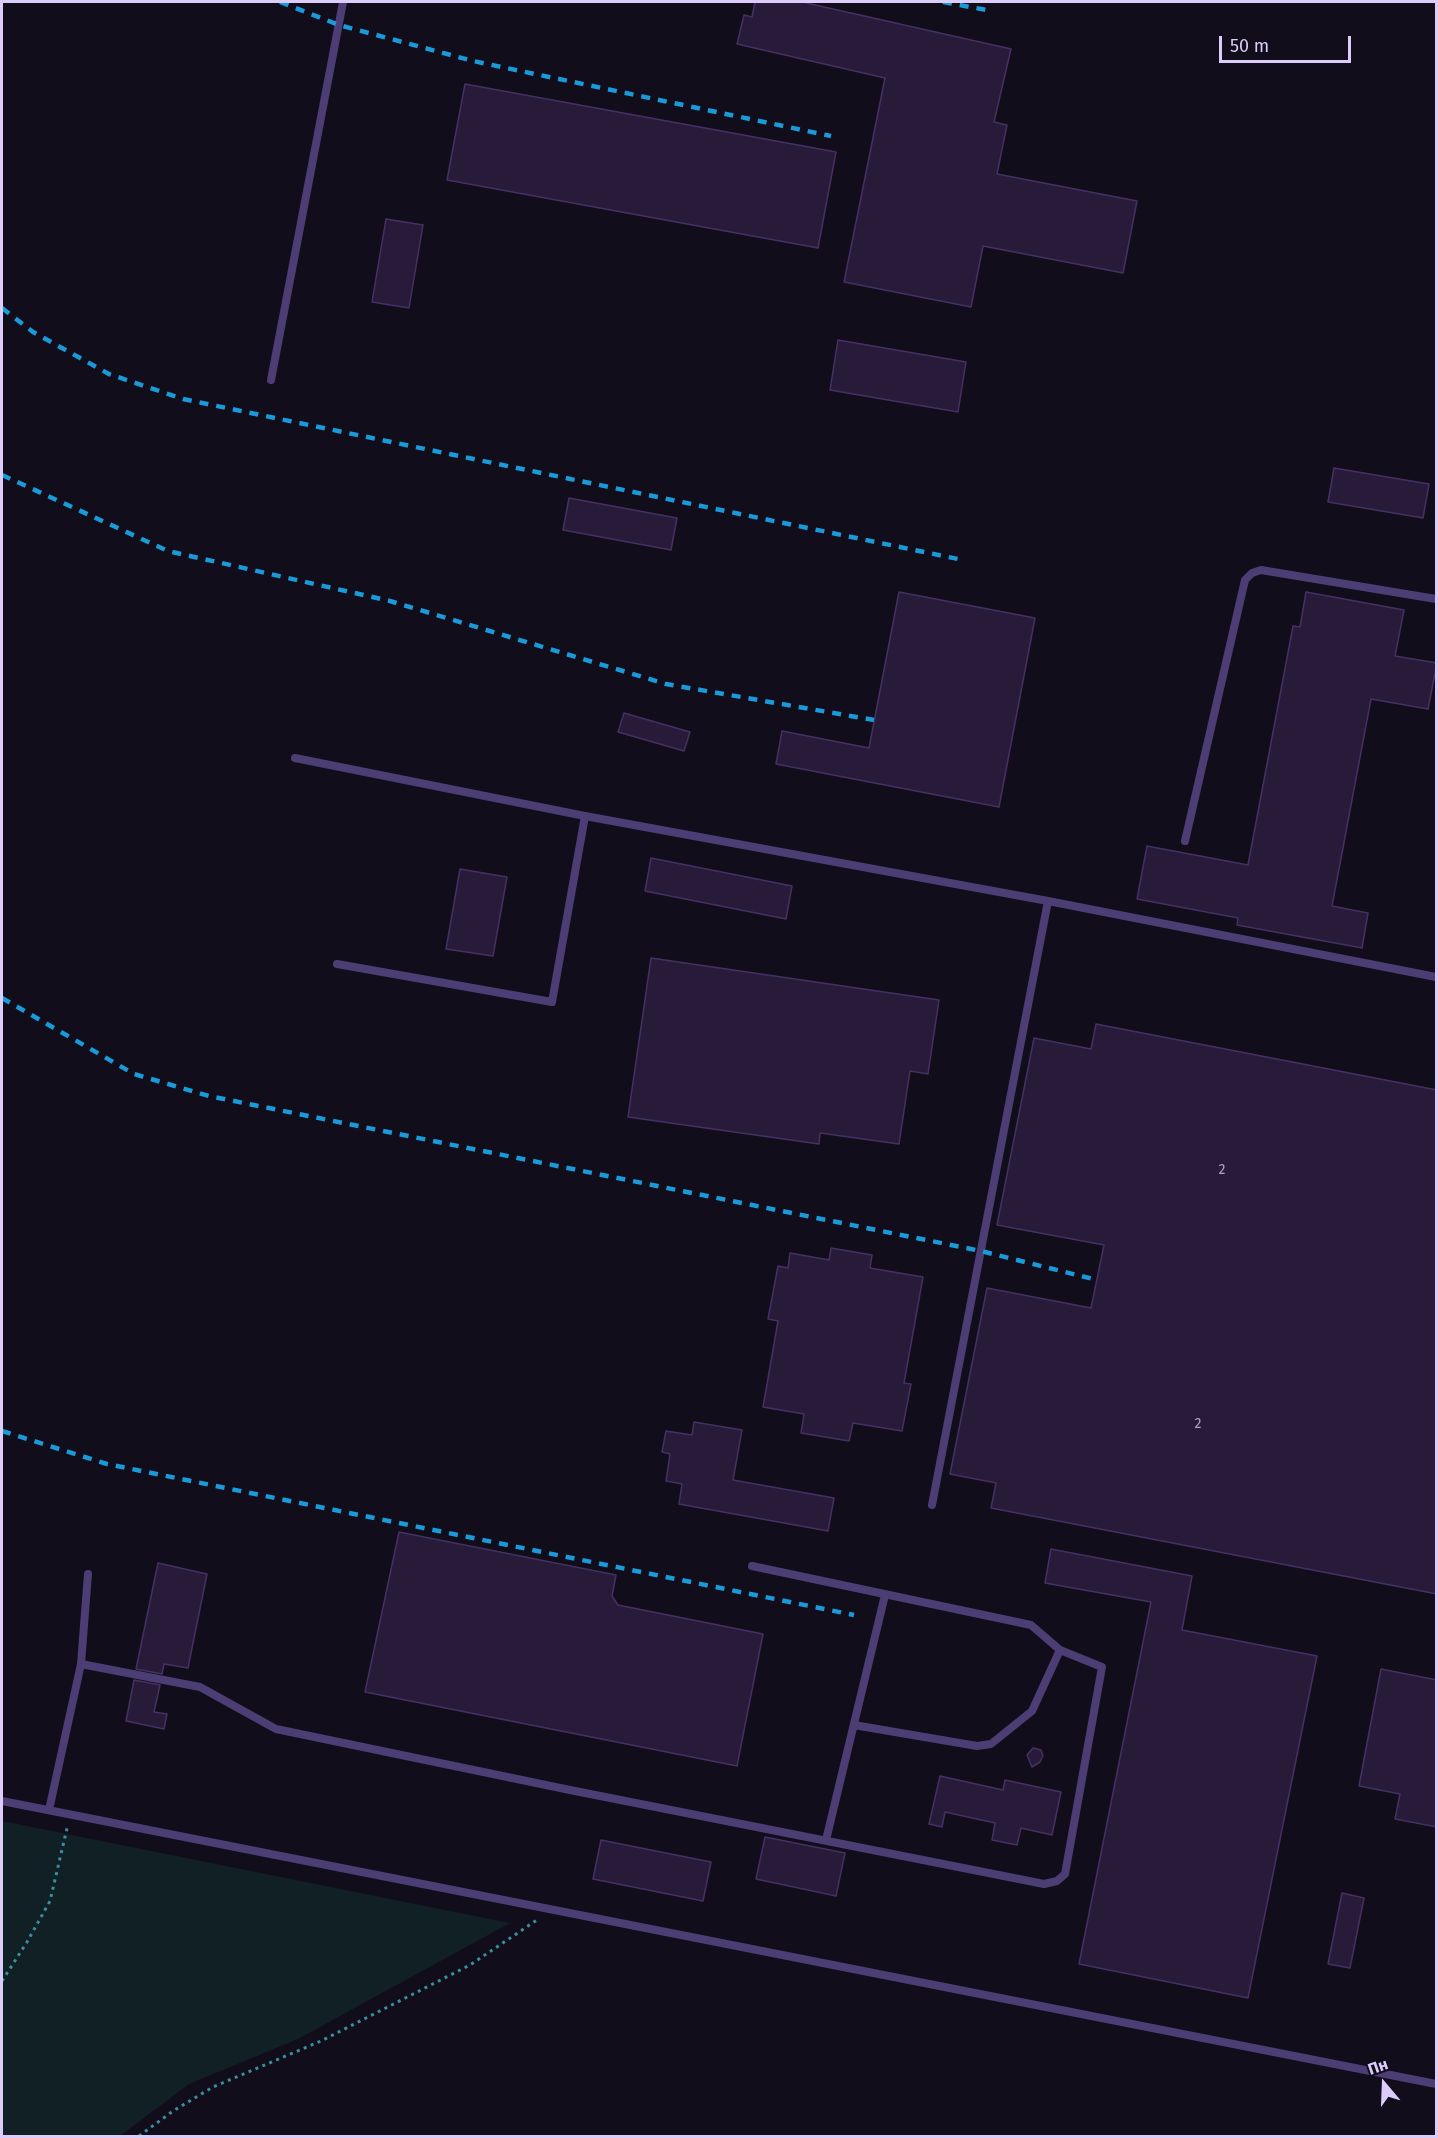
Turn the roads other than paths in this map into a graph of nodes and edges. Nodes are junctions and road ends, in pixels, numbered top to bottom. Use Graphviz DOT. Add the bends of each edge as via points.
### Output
graph roads {
  1 [pos="343,2"];
  2 [pos="272,380"];
  3 [pos="1437,599"];
  4 [pos="295,758"];
  5 [pos="585,816"];
  6 [pos="1185,841"];
  7 [pos="1048,901"];
  8 [pos="337,964"];
  9 [pos="1437,976"];
  10 [pos="932,1505"];
  11 [pos="752,1566"];
  12 [pos="88,1574"];
  13 [pos="885,1595"];
  14 [pos="1060,1650"];
  15 [pos="81,1664"];
  16 [pos="854,1725"];
  17 [pos="2,1801"];
  18 [pos="49,1810"];
  19 [pos="826,1840"];
  20 [pos="1437,2084"];
  1 -- 2 [label="lane"];
  3 -- 6 [label="lane" via="1261,570 1252,573 1245,580"];
  4 -- 5 [label="lane"];
  5 -- 7 [label="lane"];
  5 -- 8 [label="lane" via="552,1002"];
  7 -- 9 [label="lane"];
  7 -- 10 [label="lane"];
  11 -- 13 [label="lane"];
  12 -- 15 [label="lane"];
  13 -- 14 [label="lane" via="1031,1625"];
  13 -- 16 [label="lane"];
  14 -- 16 [label="lane" via="1032,1711 991,1744 976,1746"];
  14 -- 19 [label="lane" via="1102,1667 1065,1874 1057,1881 1044,1884"];
  15 -- 18 [label="lane"];
  15 -- 19 [label="lane" via="200,1687 276,1729"];
  16 -- 19 [label="lane"];
  17 -- 18 [label="lane"];
  18 -- 20 [label="lane"];
}
